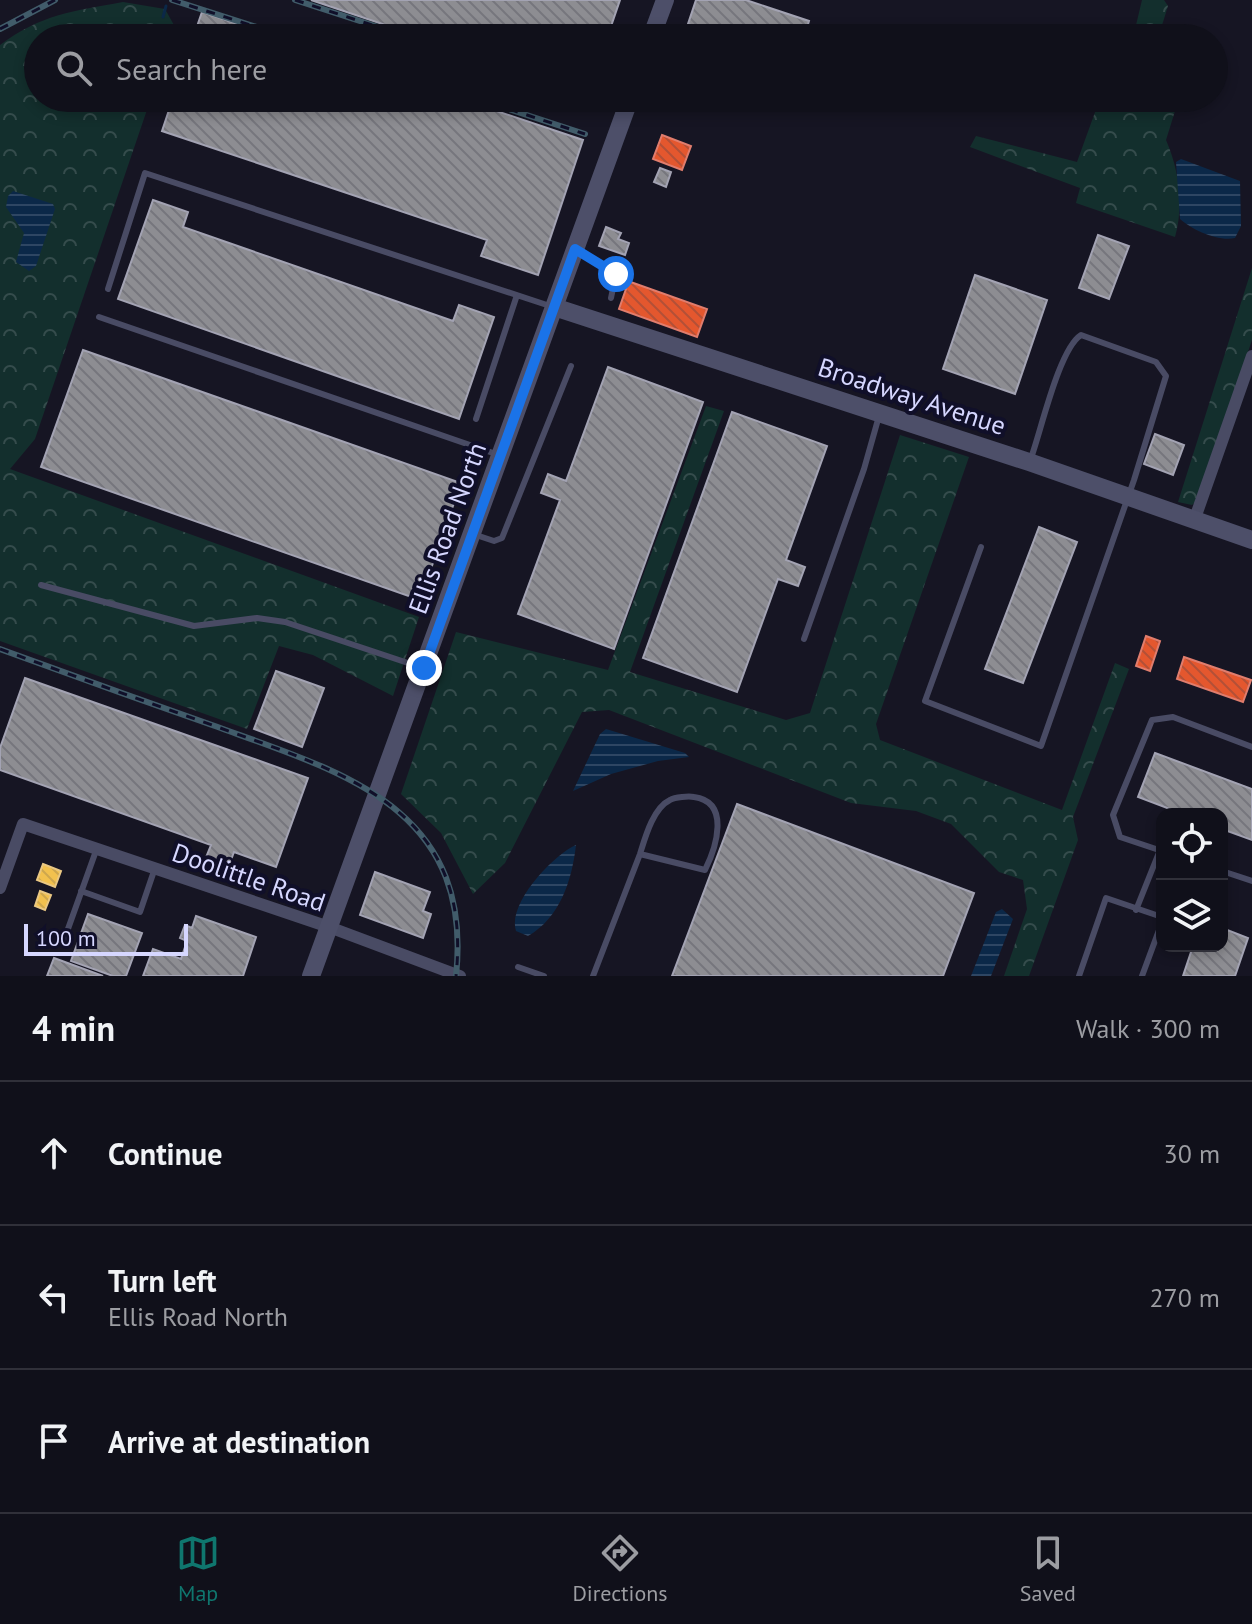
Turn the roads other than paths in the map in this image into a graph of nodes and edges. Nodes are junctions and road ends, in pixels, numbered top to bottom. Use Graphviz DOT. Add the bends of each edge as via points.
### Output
graph roads {
  1 [pos="665,0"];
  2 [pos="656,24"];
  3 [pos="625,112"];
  4 [pos="575,249"];
  5 [pos="108,289"];
  6 [pos="517,295"];
  7 [pos="611,298"];
  8 [pos="554,307"];
  9 [pos="99,317"];
  10 [pos="1252,356"];
  11 [pos="571,366"];
  12 [pos="1246,393"];
  13 [pos="880,413"];
  14 [pos="476,419"];
  15 [pos="501,455"];
  16 [pos="1029,462"];
  17 [pos="1128,497"];
  18 [pos="1194,521"];
  19 [pos="472,534"];
  20 [pos="1252,540"];
  21 [pos="981,547"];
  22 [pos="41,585"];
  23 [pos="804,639"];
  24 [pos="424,668"];
  25 [pos="1252,747"];
  26 [pos="97,848"];
  27 [pos="1156,848"];
  28 [pos="640,854"];
  29 [pos="1156,862"];
  30 [pos="155,868"];
  31 [pos="1228,873"];
  32 [pos="1252,881"];
  33 [pos="0,888"];
  34 [pos="81,891"];
  35 [pos="1136,910"];
  36 [pos="1156,918"];
  37 [pos="329,927"];
  38 [pos="1156,937"];
  39 [pos="64,940"];
  40 [pos="518,967"];
  41 [pos="311,976"];
  42 [pos="460,976"];
  43 [pos="544,976"];
  44 [pos="593,976"];
  45 [pos="1079,976"];
  46 [pos="1142,976"];
  1 -- 2 [label="street"];
  3 -- 4 [label="street, Ellis Road North"];
  4 -- 7 [label="lane" via="616,274"];
  4 -- 8 [label="street, Ellis Road North"];
  5 -- 6 [label="lane" via="145,173"];
  6 -- 8 [label="lane"];
  6 -- 14 [label="lane"];
  8 -- 13 [label="street, Broadway Avenue"];
  8 -- 15 [label="street, Ellis Road North"];
  9 -- 15 [label="lane"];
  10 -- 12 [label="street"];
  11 -- 19 [label="lane" via="502,538 494,541"];
  12 -- 18 [label="street"];
  13 -- 16 [label="street, Broadway Avenue"];
  13 -- 23 [label="lane"];
  15 -- 19 [label="street, Ellis Road North"];
  16 -- 17 [label="street, Broadway Avenue"];
  16 -- 17 [label="lane" via="1069,349 1081,335 1165,370"];
  17 -- 18 [label="street, Broadway Avenue"];
  17 -- 21 [label="lane" via="1041,746 925,701"];
  18 -- 20 [label="street, Broadway Avenue"];
  19 -- 24 [label="street, Ellis Road North"];
  22 -- 24 [label="lane" via="194,626 257,618 285,622"];
  24 -- 37 [label="street, Ellis Road North"];
  25 -- 27 [label="lane" via="1173,717 1152,720 1113,815 1120,837"];
  26 -- 30 [label="street, Doolittle Road"];
  26 -- 33 [label="street, Doolittle Road" via="23,824"];
  26 -- 34 [label="lane"];
  28 -- 28 [label="lane" via="656,814 670,800 692,796 707,800 714,809 718,829 705,870"];
  28 -- 44 [label="lane"];
  29 -- 35 [label="lane"];
  30 -- 34 [label="lane" via="140,912"];
  30 -- 37 [label="street, Doolittle Road"];
  31 -- 32 [label="lane"];
  34 -- 39 [label="lane"];
  35 -- 36 [label="lane"];
  35 -- 45 [label="lane" via="1106,898"];
  37 -- 41 [label="street, Ellis Road North"];
  37 -- 42 [label="street, Doolittle Road"];
  38 -- 46 [label="lane"];
  40 -- 43 [label="lane"];
}
